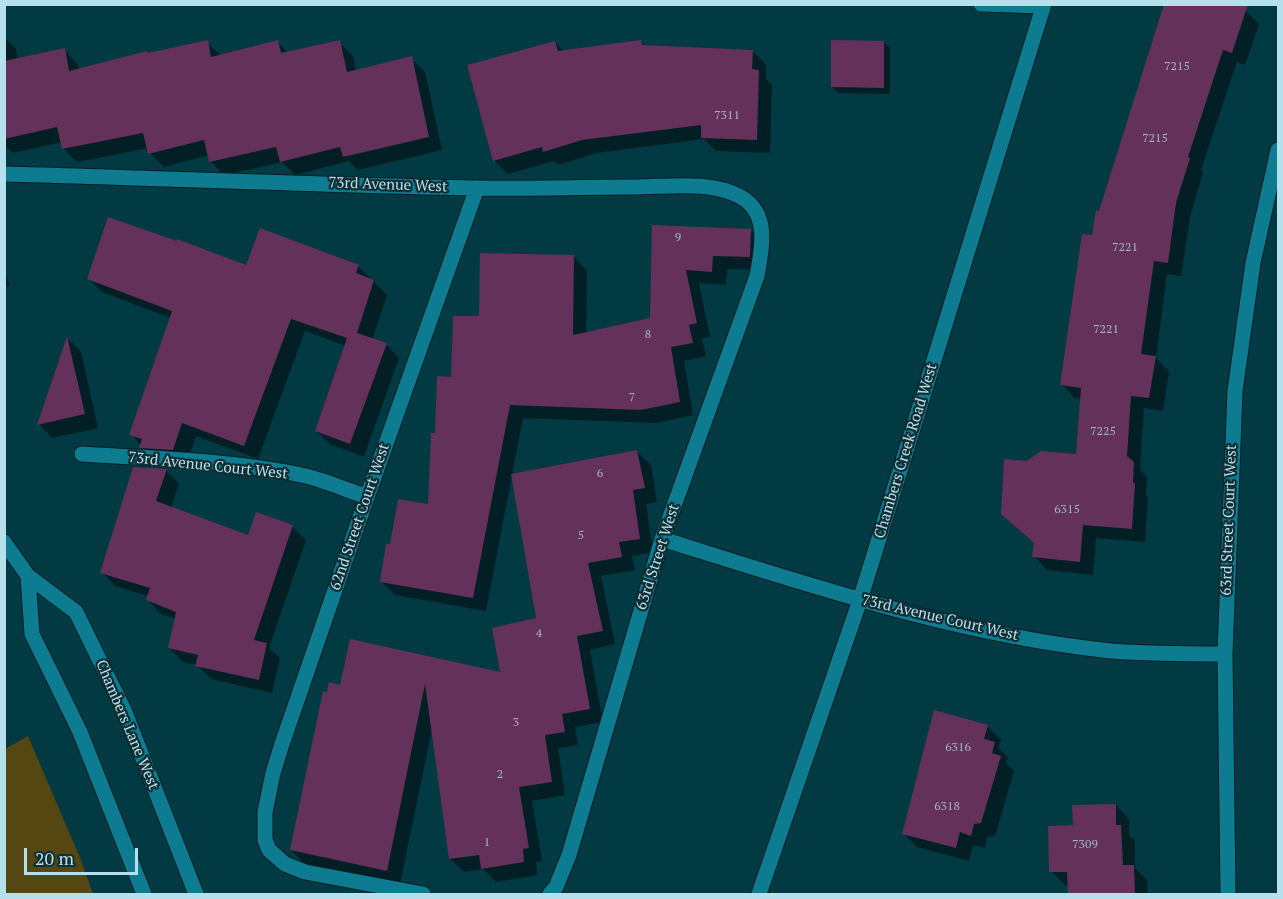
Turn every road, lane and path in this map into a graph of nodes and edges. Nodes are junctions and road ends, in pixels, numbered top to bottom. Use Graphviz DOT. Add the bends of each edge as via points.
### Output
graph roads {
  1 [pos="981,4"];
  2 [pos="1043,5"];
  3 [pos="1278,150"];
  4 [pos="4,174"];
  5 [pos="477,188"];
  6 [pos="760,219"];
  7 [pos="82,454"];
  8 [pos="367,497"];
  9 [pos="662,539"];
  10 [pos="4,542"];
  11 [pos="28,576"];
  12 [pos="860,600"];
  13 [pos="1225,654"];
  14 [pos="144,894"];
  15 [pos="196,894"];
  16 [pos="423,894"];
  17 [pos="550,894"];
  18 [pos="759,894"];
  19 [pos="1228,894"];
  1 -- 2 [label="street"];
  2 -- 12 [label="street, Chambers Creek Road West"];
  3 -- 13 [label="street, 63rd Street Court West" via="1253,262 1235,391"];
  4 -- 5 [label="street, 73rd Avenue West"];
  5 -- 6 [label="street, 73rd Avenue West" via="702,187 741,197"];
  5 -- 8 [label="street, 62nd Street Court West"];
  6 -- 9 [label="street, 63rd Street West" via="758,276"];
  7 -- 8 [label="street, 73rd Avenue Court West" via="275,470"];
  8 -- 16 [label="street, 62nd Street Court West" via="273,773 265,812 266,840 269,850 285,864 305,872"];
  9 -- 12 [label="street, 73rd Avenue Court West"];
  9 -- 17 [label="street, 63rd Street West" via="569,855"];
  10 -- 11 [label="street, Chambers Lane West"];
  11 -- 14 [label="street" via="32,634 80,732"];
  11 -- 15 [label="street, Chambers Lane West" via="76,612 123,710"];
  12 -- 13 [label="street, 73rd Avenue Court West" via="1030,639 1110,651"];
  12 -- 18 [label="street, Chambers Creek Road West"];
  13 -- 19 [label="street, 63rd Street Court West"];
}
